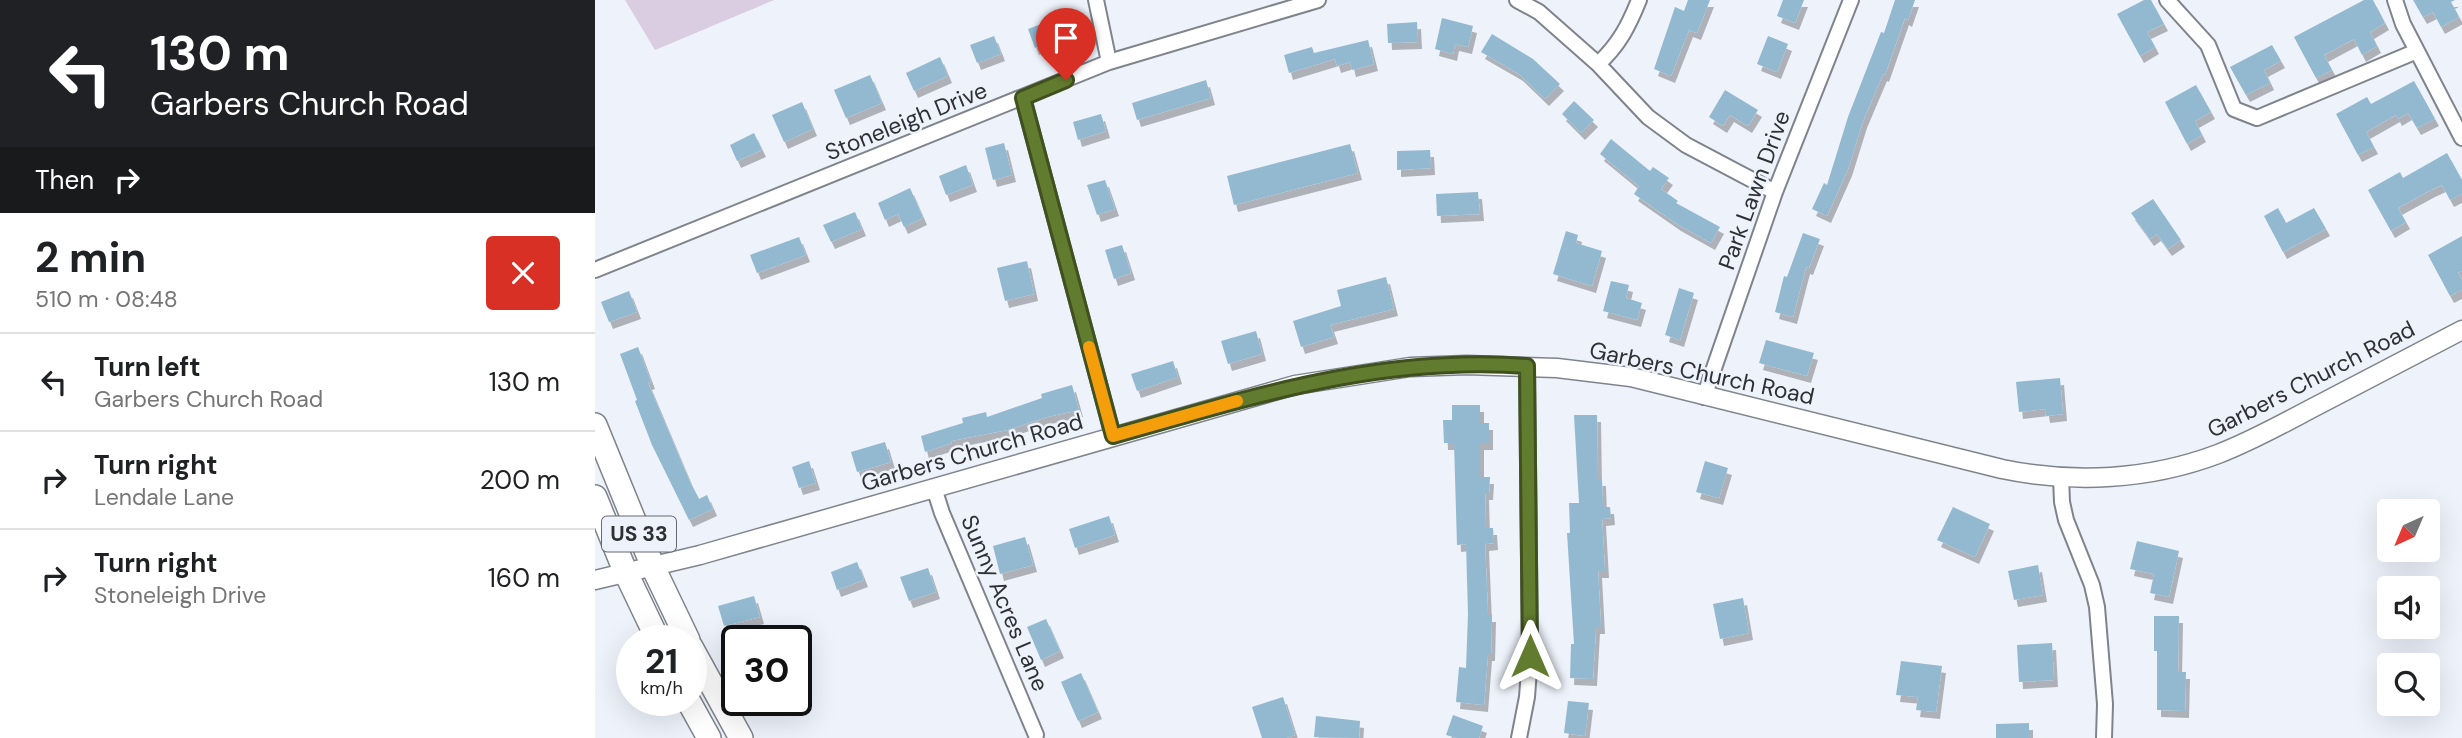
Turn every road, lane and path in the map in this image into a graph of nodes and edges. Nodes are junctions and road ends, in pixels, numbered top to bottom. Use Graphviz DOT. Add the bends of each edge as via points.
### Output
graph roads {
  1 [pos="1096,0"];
  2 [pos="1318,0"];
  3 [pos="1517,0"];
  4 [pos="1639,0"];
  5 [pos="1851,0"];
  6 [pos="2167,0"];
  7 [pos="2395,0"];
  8 [pos="2417,51"];
  9 [pos="1108,62"];
  10 [pos="1598,64"];
  11 [pos="1023,98"];
  12 [pos="2462,138"];
  13 [pos="1775,192"];
  14 [pos="595,270"];
  15 [pos="2462,330"];
  16 [pos="1527,366"];
  17 [pos="1704,397"];
  18 [pos="595,425"];
  19 [pos="1113,436"];
  20 [pos="2061,477"];
  21 [pos="934,488"];
  22 [pos="595,498"];
  23 [pos="653,567"];
  24 [pos="625,571"];
  25 [pos="595,580"];
  26 [pos="651,625"];
  27 [pos="681,625"];
  28 [pos="707,676"];
  29 [pos="697,716"];
  30 [pos="1036,735"];
  31 [pos="709,738"];
  32 [pos="741,738"];
  33 [pos="1519,738"];
  34 [pos="2104,738"];
  1 -- 9 [label="street"];
  2 -- 9 [label="street, Stoneleigh Drive"];
  3 -- 10 [label="street" via="1538,12"];
  4 -- 10 [label="street" via="1626,33"];
  5 -- 13 [label="street, Park Lawn Drive"];
  6 -- 8 [label="street" via="2208,45 2234,109 2257,118"];
  7 -- 8 [label="street"];
  8 -- 12 [label="street"];
  9 -- 11 [label="street, Stoneleigh Drive"];
  10 -- 13 [label="street" via="1648,117 1685,145"];
  11 -- 14 [label="street, Stoneleigh Drive"];
  11 -- 19 [label="street"];
  13 -- 17 [label="street, Park Lawn Drive"];
  15 -- 20 [label="street, Garbers Church Road" via="2218,454 2132,475"];
  16 -- 17 [label="street, Garbers Church Road" via="1631,377"];
  16 -- 19 [label="street, Garbers Church Road" via="1410,368 1327,379"];
  16 -- 33 [label="street" via="1530,656"];
  17 -- 20 [label="street, Garbers Church Road" via="2002,469"];
  18 -- 23 [label="main road, US 33"];
  19 -- 21 [label="street, Garbers Church Road"];
  20 -- 34 [label="street" via="2066,520 2097,607"];
  21 -- 23 [label="street, Garbers Church Road"];
  21 -- 30 [label="street, Sunny Acres Lane"];
  22 -- 24 [label="main road, US 33"];
  23 -- 24 [label="street, Garbers Church Road"];
  23 -- 27 [label="main road, US 33"];
  24 -- 25 [label="street, Garbers Church Road"];
  24 -- 26 [label="main road, US 33"];
  28 -- 32 [label="main road"];
  29 -- 31 [label="main road"];
}
